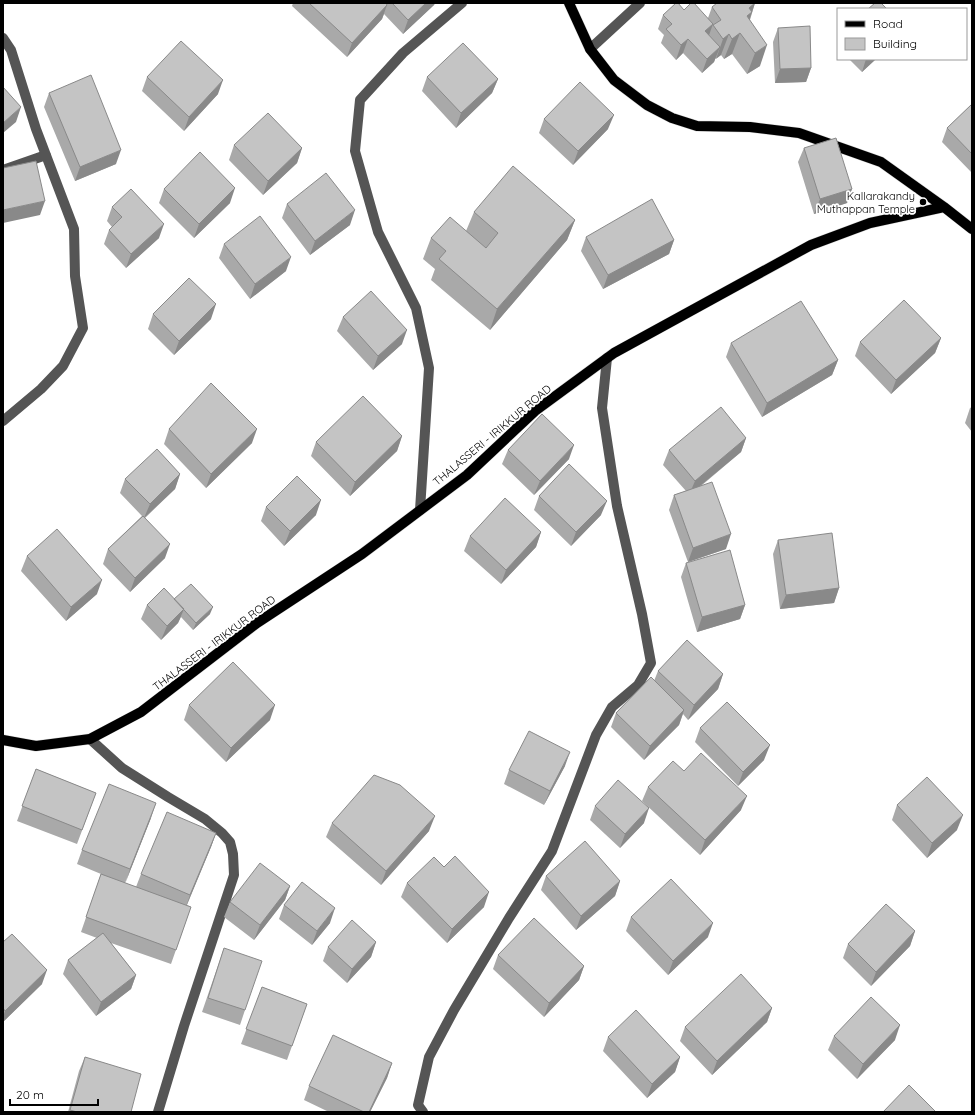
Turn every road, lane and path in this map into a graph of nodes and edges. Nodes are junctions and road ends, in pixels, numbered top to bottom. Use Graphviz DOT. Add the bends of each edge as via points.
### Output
graph roads {
  1 [pos="462,3"];
  2 [pos="569,3"];
  3 [pos="640,3"];
  4 [pos="3,38"];
  5 [pos="590,49"];
  6 [pos="46,155"];
  7 [pos="3,170"];
  8 [pos="944,207"];
  9 [pos="972,229"];
  10 [pos="607,358"];
  11 [pos="3,421"];
  12 [pos="420,510"];
  13 [pos="90,739"];
  14 [pos="3,740"];
  15 [pos="158,1112"];
  16 [pos="423,1112"];
  1 -- 12 [label="street" via="403,53 360,100 355,151 378,232 416,308 429,368"];
  2 -- 5 [label="main road"];
  3 -- 5 [label="street"];
  4 -- 6 [label="street" via="11,50"];
  5 -- 8 [label="main road" via="614,80 672,118 697,126 750,127 799,133 881,162"];
  6 -- 7 [label="street"];
  6 -- 11 [label="street" via="74,229 75,276 83,328 63,366"];
  8 -- 9 [label="main road"];
  8 -- 10 [label="main road, THALASSERI - IRIKKUR ROAD" via="870,223 812,244"];
  10 -- 12 [label="main road, THALASSERI - IRIKKUR ROAD" via="535,411 467,475"];
  10 -- 16 [label="street" via="602,408 617,506 651,663 638,685 612,707 596,735 552,851 501,931 429,1057 418,1105"];
  12 -- 13 [label="main road, THALASSERI - IRIKKUR ROAD" via="362,554 257,623 141,712"];
  13 -- 14 [label="main road, THALASSERI - IRIKKUR ROAD" via="36,746"];
  13 -- 15 [label="street" via="122,768 205,819 230,842 234,854 234,875"];
}
